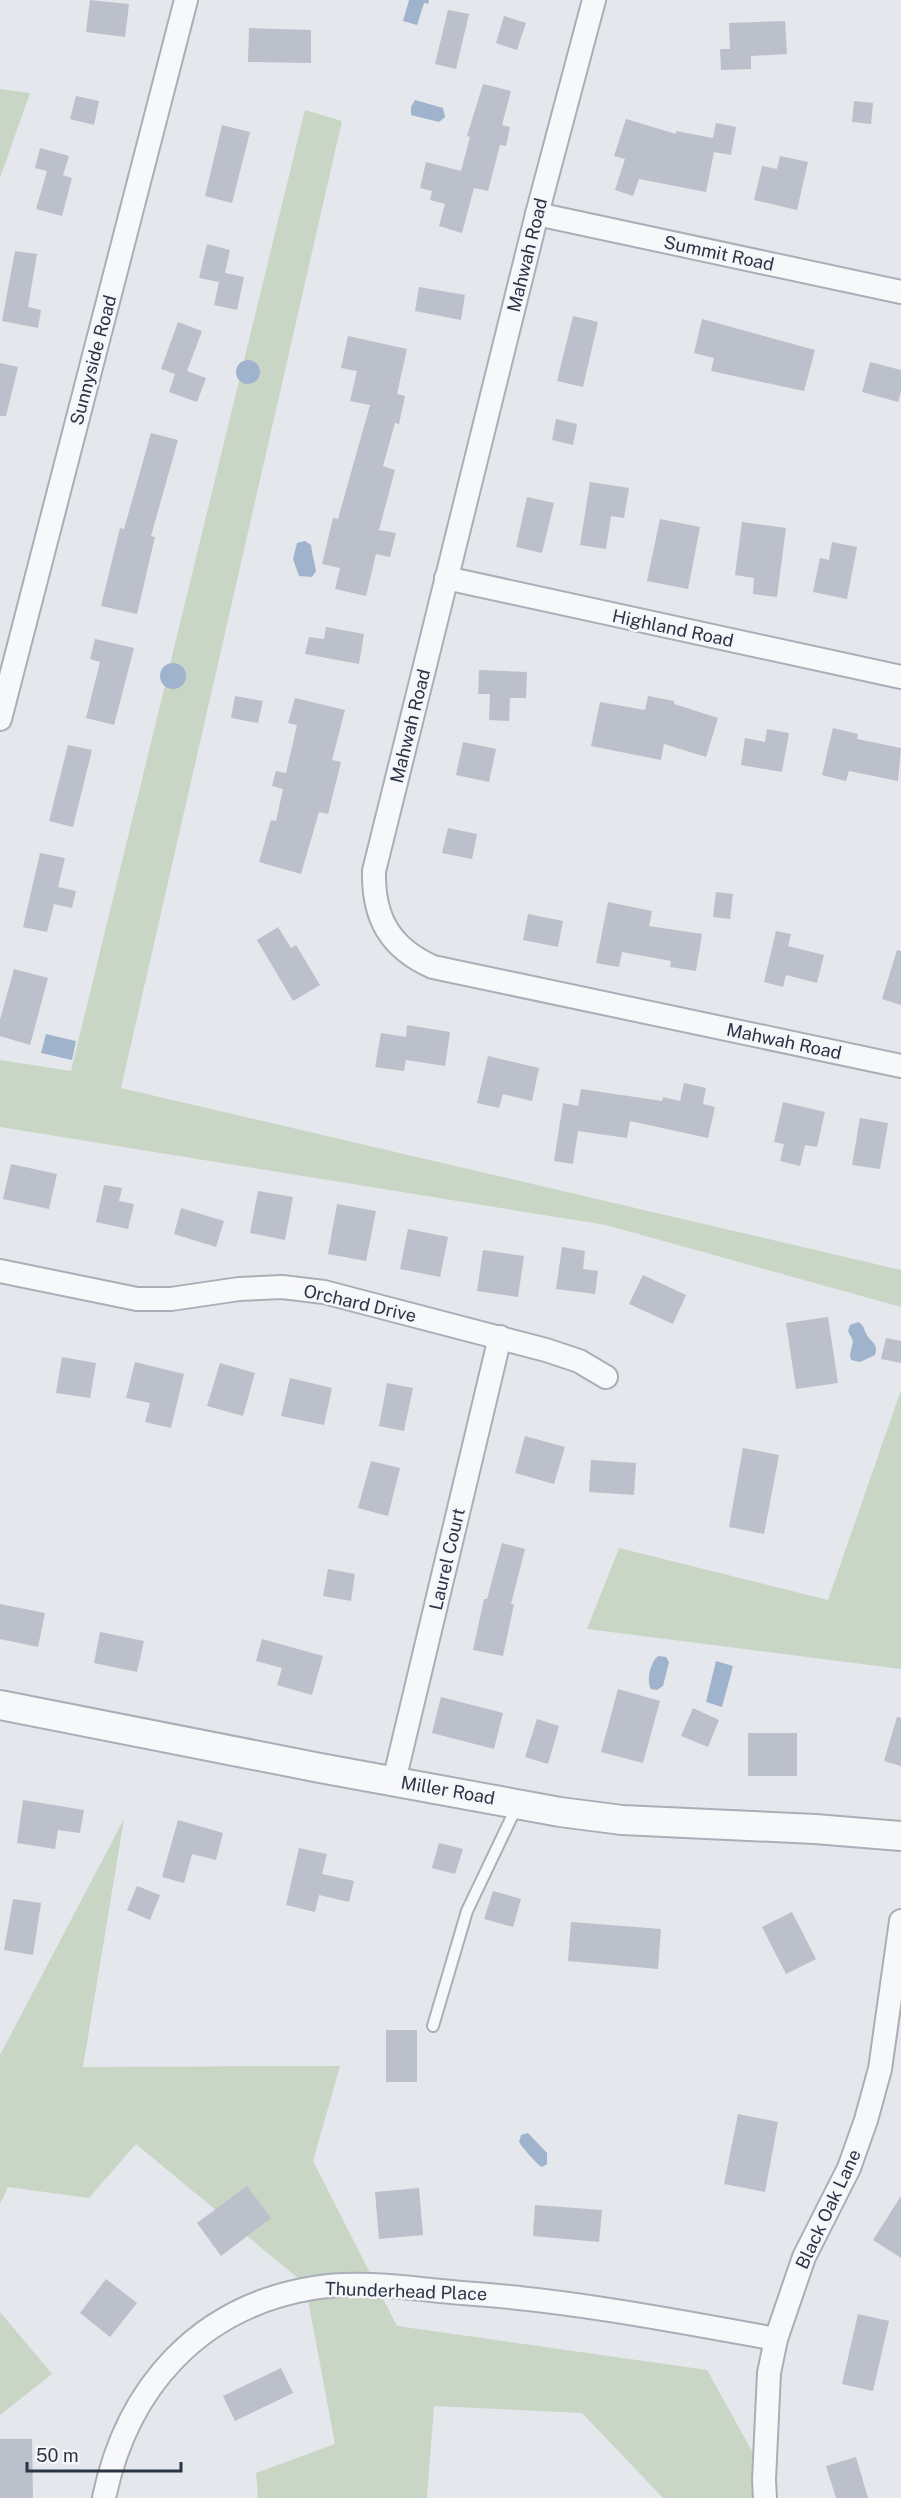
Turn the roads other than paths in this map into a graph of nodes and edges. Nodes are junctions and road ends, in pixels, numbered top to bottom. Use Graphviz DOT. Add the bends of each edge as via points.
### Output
graph roads {
  1 [pos="186,0"];
  2 [pos="594,0"];
  3 [pos="537,214"];
  4 [pos="901,292"];
  5 [pos="446,578"];
  6 [pos="901,676"];
  7 [pos="0,719"];
  8 [pos="901,1066"];
  9 [pos="0,1271"];
  10 [pos="500,1337"];
  11 [pos="606,1377"];
  12 [pos="0,1705"];
  13 [pos="394,1781"];
  14 [pos="519,1803"];
  15 [pos="901,1836"];
  16 [pos="901,1921"];
  17 [pos="433,2026"];
  18 [pos="776,2339"];
  19 [pos="104,2498"];
  20 [pos="765,2498"];
  1 -- 7 [label="street, Sunnyside Road"];
  2 -- 3 [label="street, Mahwah Road"];
  3 -- 4 [label="street, Summit Road"];
  3 -- 5 [label="street, Mahwah Road"];
  5 -- 6 [label="street, Highland Road"];
  5 -- 8 [label="street, Mahwah Road" via="374,871 378,911 399,947 433,967"];
  9 -- 10 [label="street, Orchard Drive" via="137,1299 282,1287 324,1292"];
  10 -- 11 [label="street, Orchard Drive" via="579,1361"];
  10 -- 13 [label="street, Laurel Court"];
  12 -- 13 [label="street, Miller Road"];
  13 -- 14 [label="street, Miller Road"];
  14 -- 15 [label="street, Miller Road" via="622,1820"];
  14 -- 17 [label="lane" via="467,1911"];
  16 -- 18 [label="street, Black Oak Lane" via="880,2069 867,2120 849,2168 804,2257"];
  18 -- 19 [label="street, Thunderhead Place" via="613,2309 497,2295 349,2285 280,2295 217,2324 189,2344 161,2372 124,2431"];
  18 -- 20 [label="street, Black Oak Lane" via="769,2373"];
}
